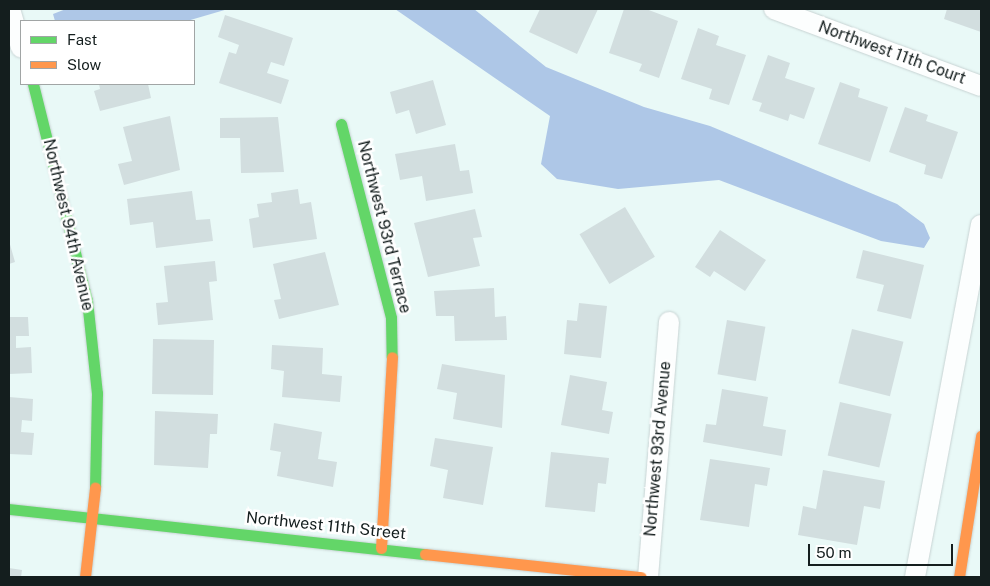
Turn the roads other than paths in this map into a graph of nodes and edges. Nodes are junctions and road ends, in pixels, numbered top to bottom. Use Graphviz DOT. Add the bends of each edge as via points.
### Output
graph roads {
  1 [pos="10,9"];
  2 [pos="774,9"];
  3 [pos="20,44"];
  4 [pos="32,85"];
  5 [pos="981,86"];
  6 [pos="341,124"];
  7 [pos="981,225"];
  8 [pos="669,322"];
  9 [pos="981,436"];
  10 [pos="9,509"];
  11 [pos="94,519"];
  12 [pos="381,548"];
  13 [pos="85,577"];
  14 [pos="641,577"];
  15 [pos="648,577"];
  16 [pos="915,577"];
  17 [pos="959,577"];
  1 -- 3 [label="street"];
  2 -- 5 [label="street, Northwest 11th Court"];
  4 -- 11 [label="street, Northwest 94th Avenue" via="87,300 97,393"];
  6 -- 12 [label="street, Northwest 93rd Terrace" via="391,318 393,397"];
  7 -- 16 [label="street"];
  8 -- 15 [label="street, Northwest 93rd Avenue"];
  9 -- 17 [label="street"];
  10 -- 11 [label="street, Northwest 11th Street"];
  11 -- 12 [label="street, Northwest 11th Street"];
  11 -- 13 [label="street, Northwest 94th Avenue"];
  12 -- 14 [label="street, Northwest 11th Street"];
}
